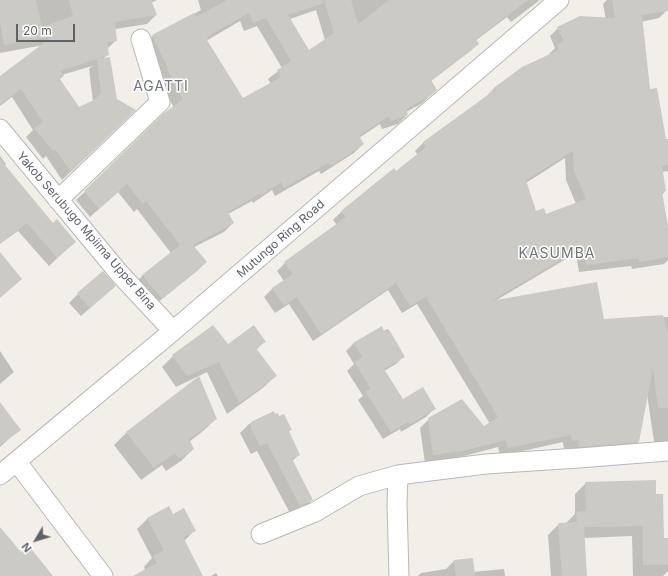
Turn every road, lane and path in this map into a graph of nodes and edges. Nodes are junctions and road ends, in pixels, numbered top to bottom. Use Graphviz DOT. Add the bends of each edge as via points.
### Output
graph roads {
  1 [pos="559,0"];
  2 [pos="141,39"];
  3 [pos="0,129"];
  4 [pos="58,200"];
  5 [pos="173,331"];
  6 [pos="668,451"];
  7 [pos="17,462"];
  8 [pos="0,475"];
  9 [pos="398,475"];
  10 [pos="261,534"];
  11 [pos="103,576"];
  12 [pos="399,576"];
  1 -- 5 [label="street, Mutungo Ring Road"];
  2 -- 4 [label="street" via="160,102"];
  3 -- 4 [label="street, Yakob Serubugo Mpiima Upper Bina"];
  4 -- 5 [label="street, Yakob Serubugo Mpiima Upper Bina" via="119,273"];
  5 -- 7 [label="street, Mutungo Ring Road"];
  6 -- 9 [label="street" via="486,464"];
  7 -- 8 [label="street, Mutungo Ring Road"];
  7 -- 11 [label="street"];
  9 -- 10 [label="street" via="359,486 316,512"];
  9 -- 12 [label="street"];
}
